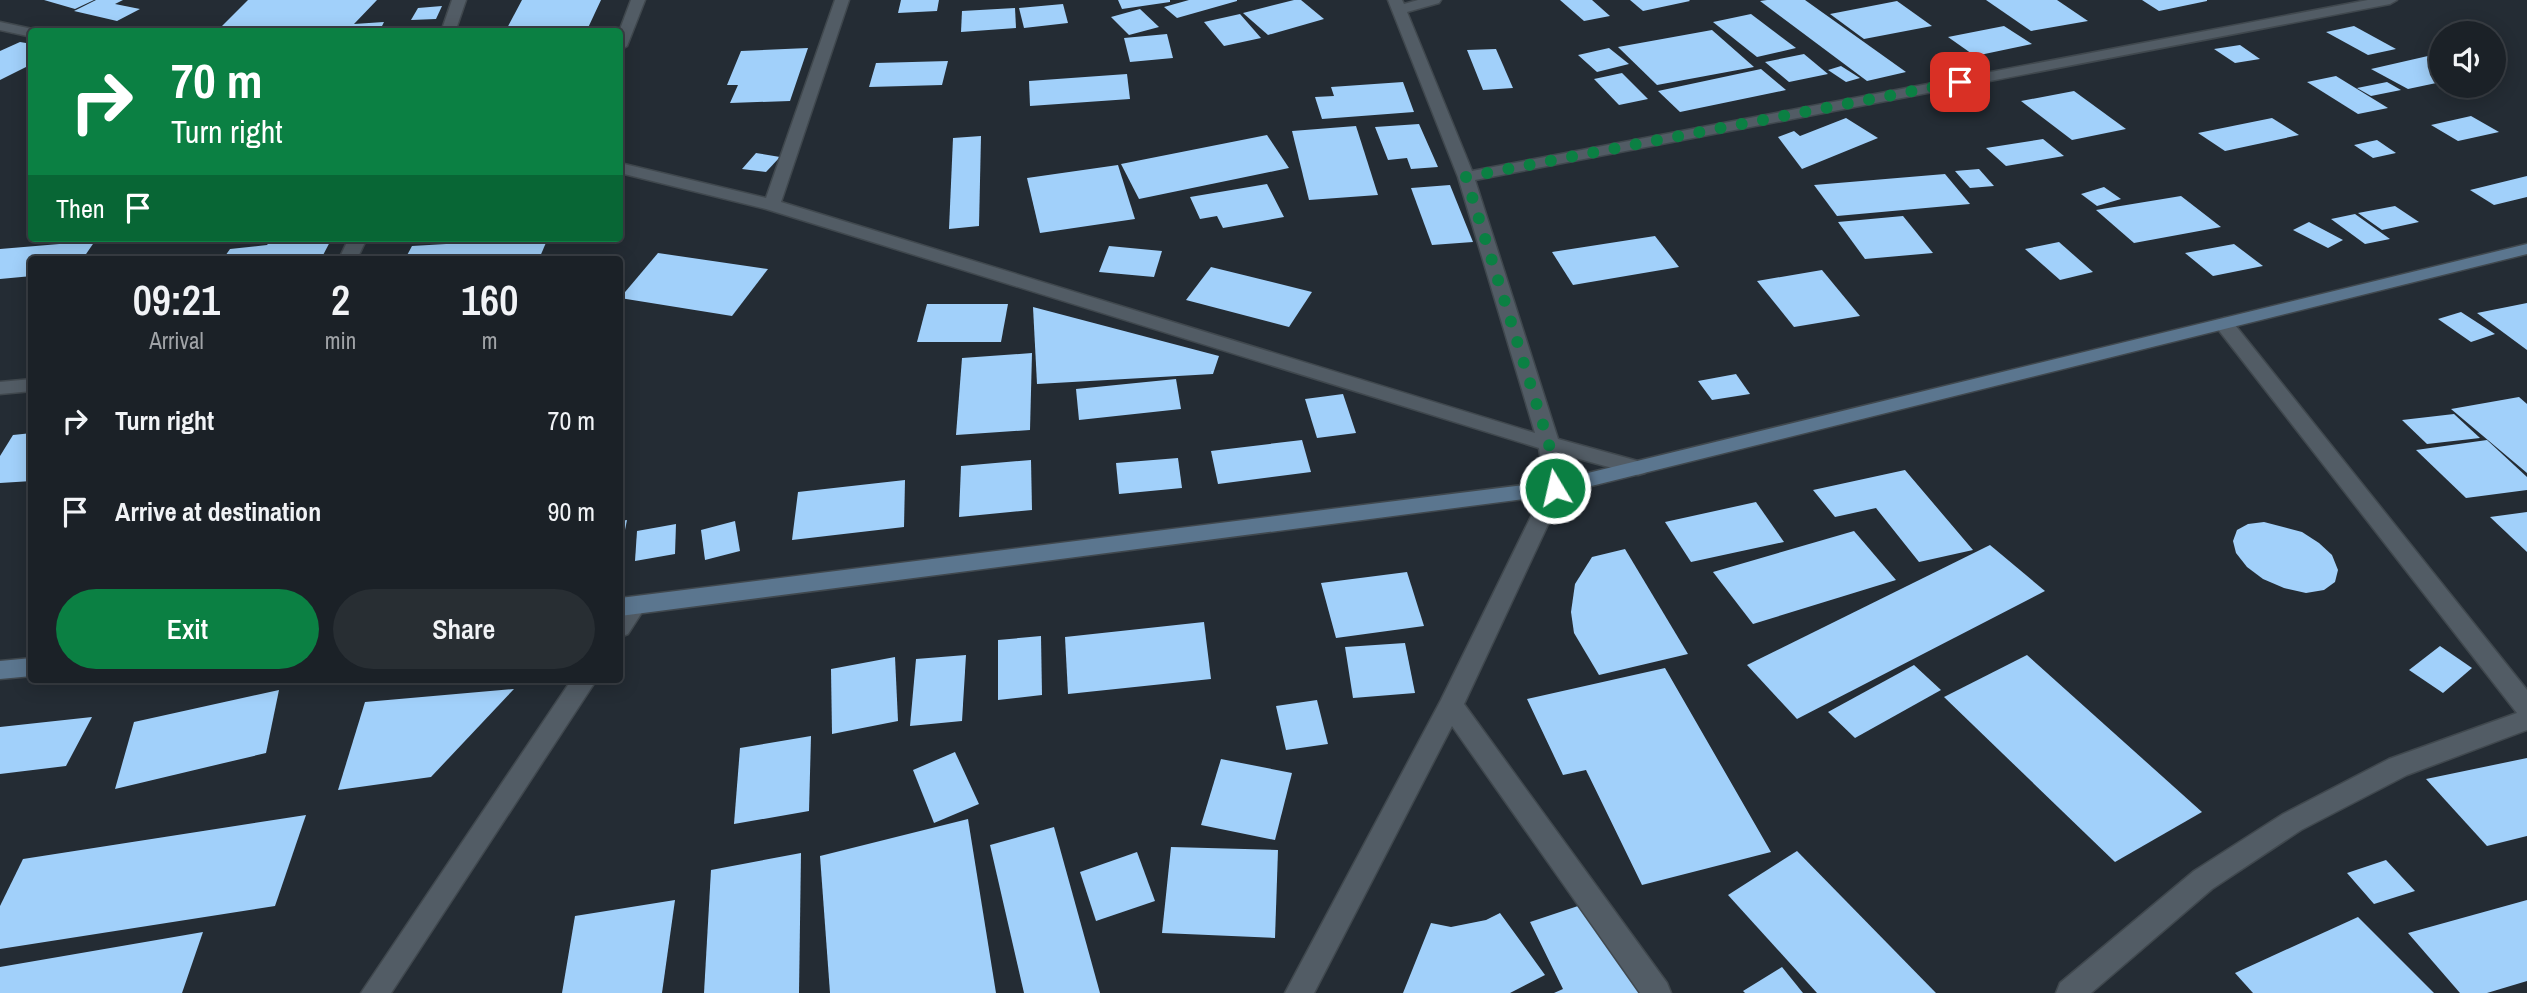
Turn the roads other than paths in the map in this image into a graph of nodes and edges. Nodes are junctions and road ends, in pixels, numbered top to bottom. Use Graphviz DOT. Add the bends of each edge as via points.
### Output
graph roads {
  1 [pos="459,0"];
  2 [pos="638,0"];
  3 [pos="842,0"];
  4 [pos="1434,0"];
  5 [pos="2329,0"];
  6 [pos="2390,0"];
  7 [pos="1396,5"];
  8 [pos="2345,8"];
  9 [pos="0,26"];
  10 [pos="448,28"];
  11 [pos="28,32"];
  12 [pos="623,38"];
  13 [pos="623,169"];
  14 [pos="1466,177"];
  15 [pos="772,205"];
  16 [pos="2527,248"];
  17 [pos="2224,324"];
  18 [pos="28,385"];
  19 [pos="0,388"];
  20 [pos="1549,444"];
  21 [pos="1638,468"];
  22 [pos="1555,488"];
  23 [pos="627,606"];
  24 [pos="28,667"];
  25 [pos="0,670"];
  26 [pos="582,683"];
  27 [pos="1451,705"];
  28 [pos="2527,708"];
  29 [pos="2527,720"];
  30 [pos="375,993"];
  31 [pos="1298,993"];
  32 [pos="1657,993"];
  33 [pos="2070,993"];
  1 -- 10 [label="street"];
  2 -- 12 [label="street"];
  3 -- 15 [label="street"];
  4 -- 7 [label="street"];
  5 -- 8 [label="street"];
  6 -- 8 [label="street"];
  7 -- 14 [label="street"];
  8 -- 14 [label="street"];
  9 -- 11 [label="street"];
  13 -- 15 [label="street"];
  14 -- 20 [label="street"];
  15 -- 20 [label="street"];
  16 -- 17 [label="main road"];
  17 -- 21 [label="main road"];
  17 -- 28 [label="street"];
  18 -- 19 [label="street"];
  20 -- 21 [label="street"];
  20 -- 22 [label="street"];
  21 -- 22 [label="main road"];
  22 -- 23 [label="main road"];
  22 -- 27 [label="street"];
  24 -- 25 [label="main road"];
  26 -- 30 [label="street"];
  27 -- 31 [label="street"];
  27 -- 32 [label="street"];
  29 -- 33 [label="street" via="2398,767 2292,822 2203,880"];
}
